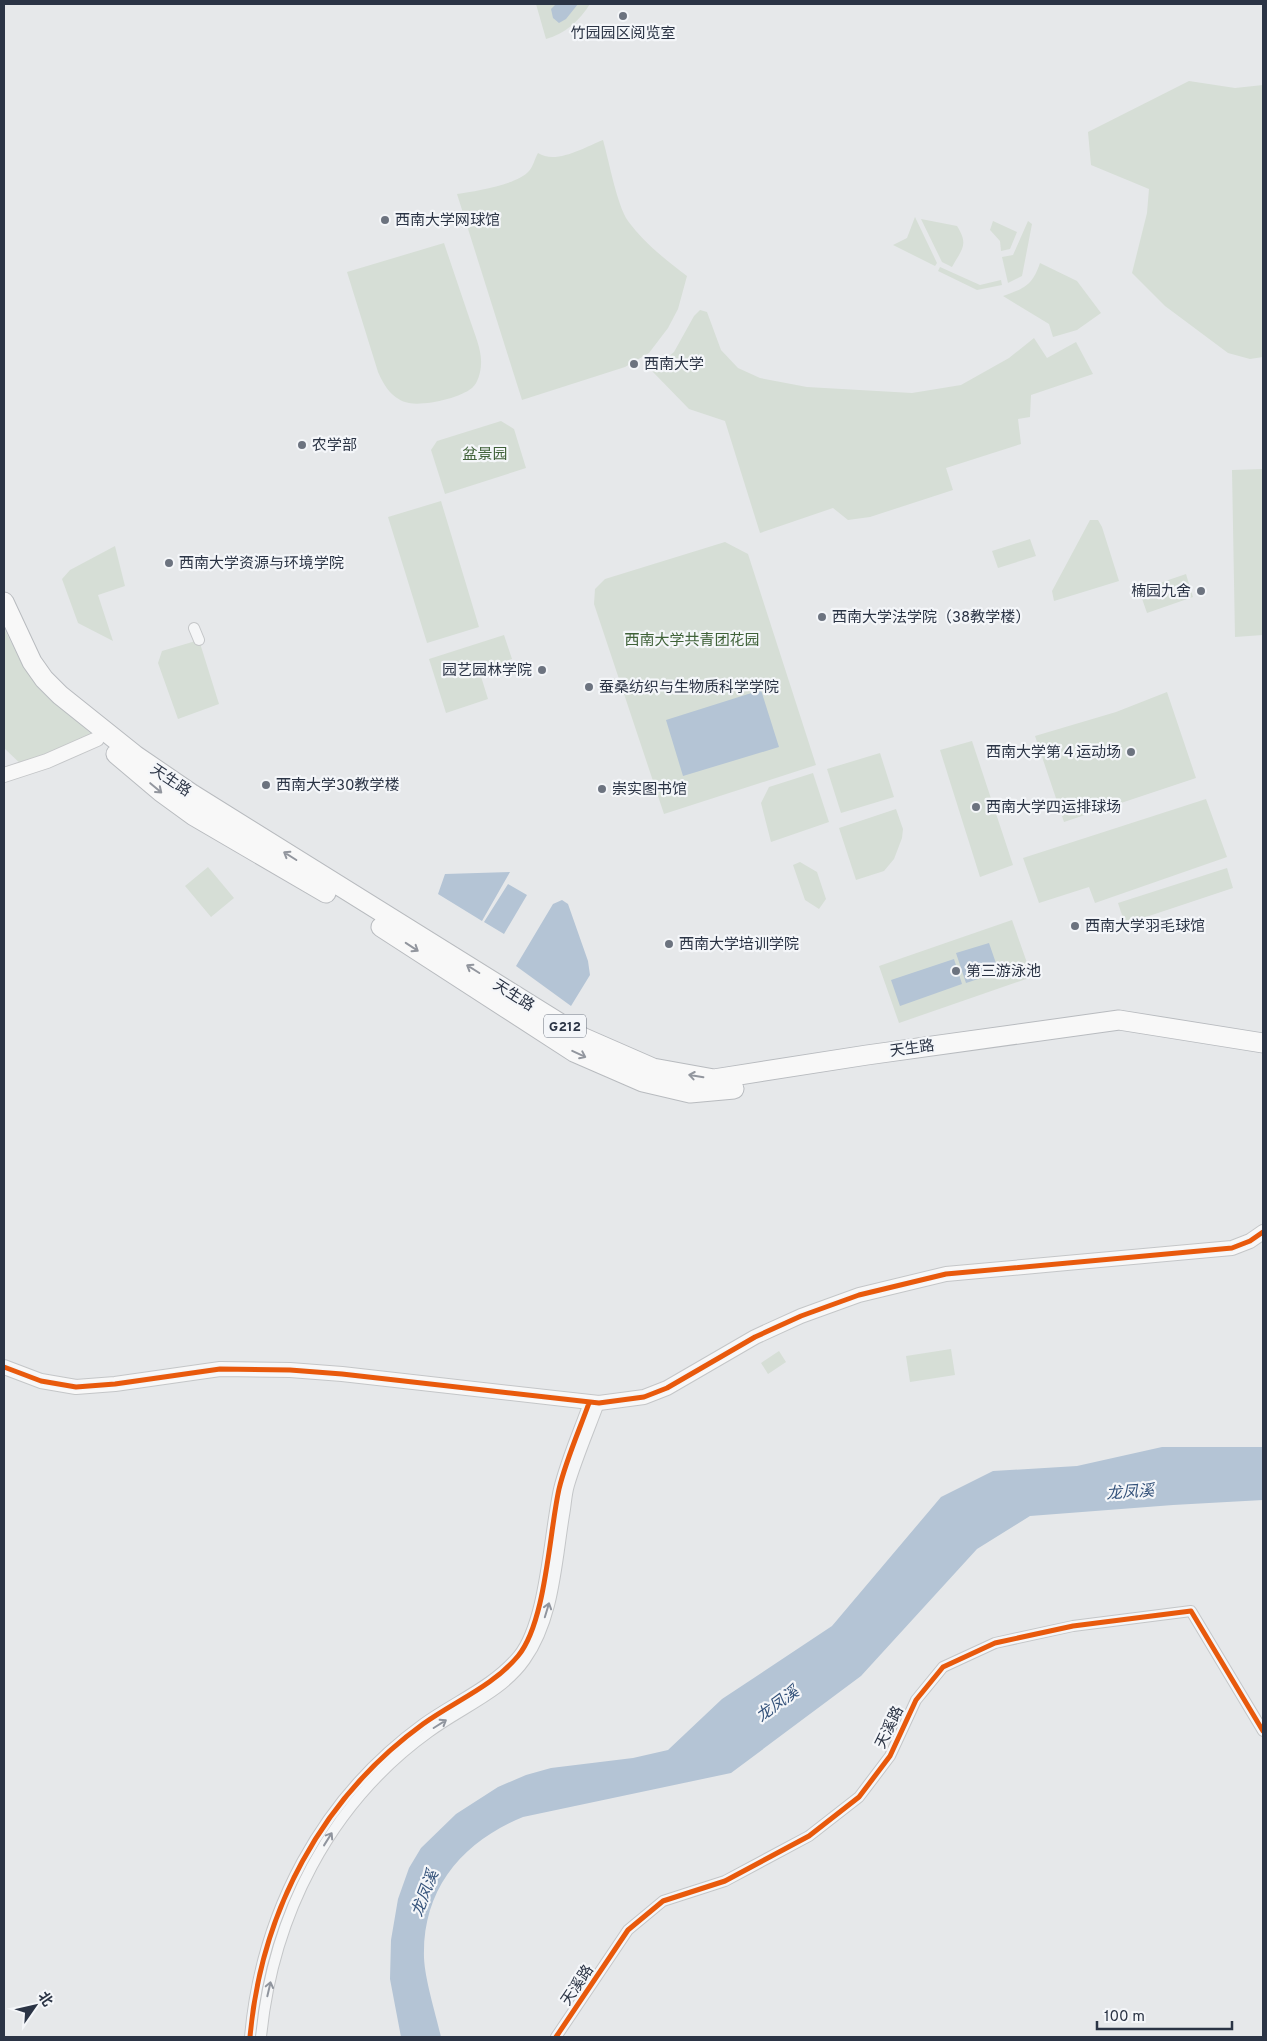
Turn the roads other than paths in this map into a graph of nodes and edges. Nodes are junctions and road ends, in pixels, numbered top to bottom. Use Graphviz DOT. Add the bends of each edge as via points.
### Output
graph roads {
  1 [pos="4,602"];
  2 [pos="4,628"];
  3 [pos="194,628"];
  4 [pos="199,640"];
  5 [pos="97,739"];
  6 [pos="4,775"];
  7 [pos="1263,1043"];
  8 [pos="1263,1055"];
  9 [pos="1263,1232"];
  10 [pos="4,1367"];
  11 [pos="594,1403"];
  12 [pos="1263,1731"];
  13 [pos="250,2037"];
  14 [pos="260,2037"];
  15 [pos="556,2037"];
  7 -- 1 [label="highway, 天生路 / G212, one-way" via="1119,1020 867,1054 714,1079 653,1068 582,1037 135,755 44,679 32,662"];
  2 -- 5 [label="highway, 天生路 / G212" via="38,686"];
  3 -- 4 [label="street"];
  5 -- 6 [label="street"];
  5 -- 8 [label="highway, 天生路 / G212, one-way" via="194,816 348,906 574,1052 643,1082 690,1093 734,1089 870,1063 1121,1031"];
  9 -- 11 [label="street" via="1232,1248 946,1274 904,1284 801,1316 755,1337 667,1388 644,1397"];
  10 -- 11 [label="street" via="41,1381 76,1387 220,1369 290,1370"];
  11 -- 13 [label="street" via="560,1488 531,1634 518,1655 496,1678 423,1724 375,1763 335,1810 301,1862 280,1906 252,2010"];
  14 -- 11 [label="street, one-way" via="267,1995 290,1909 310,1866 343,1815 382,1770 422,1737 500,1686 524,1662 539,1638 550,1602 569,1486"];
  12 -- 15 [label="street, 天溪路" via="1191,1611 1073,1626 995,1643 943,1667 916,1700 890,1756 859,1797 809,1836 725,1881 663,1901 628,1930"];
}
